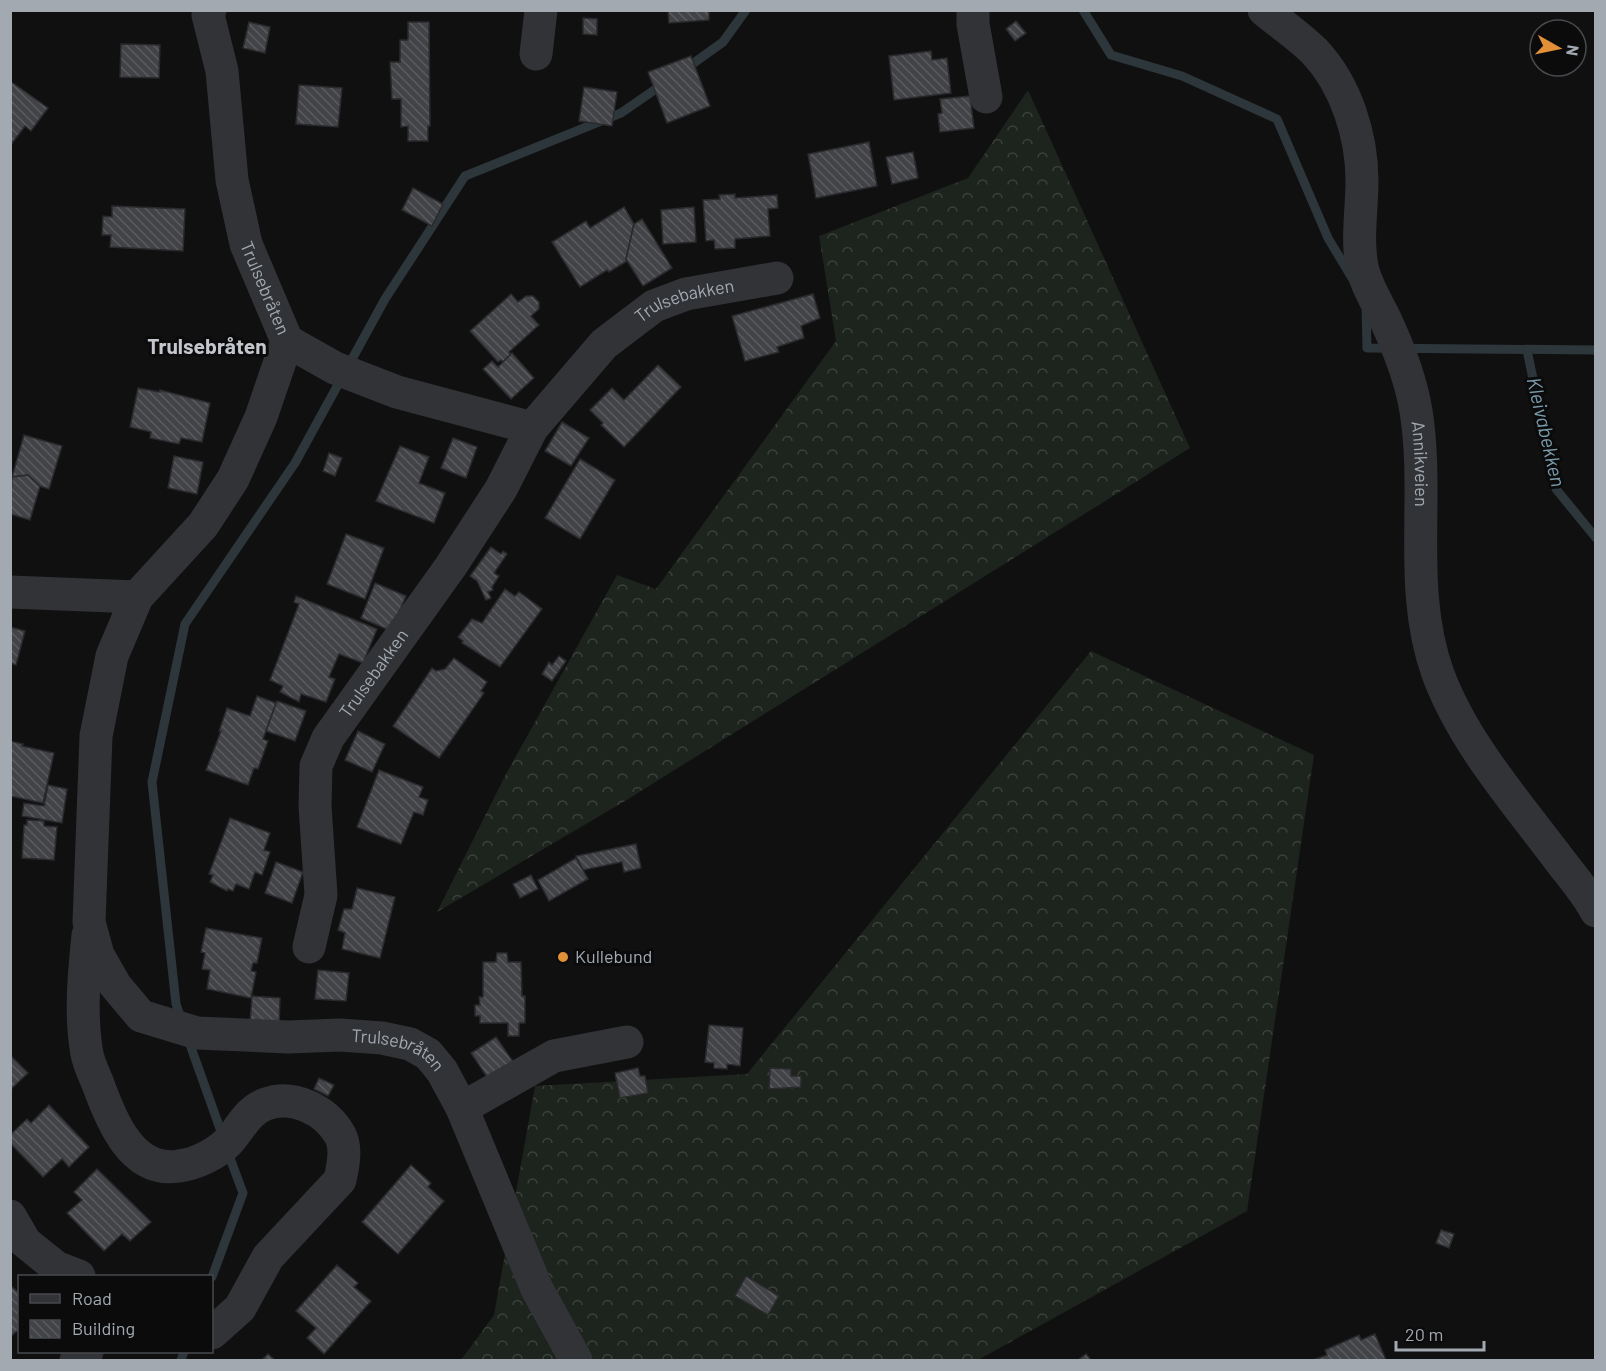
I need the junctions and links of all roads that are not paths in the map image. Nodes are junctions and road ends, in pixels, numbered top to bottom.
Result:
1 (541, 10) edge
2 (973, 10) edge
3 (1264, 10) edge
4 (202, 12) edge
5 (536, 54) dead end
6 (986, 97) dead end
7 (777, 278) dead end
8 (287, 341) junction
9 (532, 428) junction
10 (10, 592) edge
11 (137, 597) junction
12 (1596, 911) edge
13 (89, 922) junction
14 (309, 947) dead end
15 (627, 1042) dead end
16 (462, 1108) junction
17 (10, 1216) edge
18 (77, 1275) edge
19 (213, 1332) edge
20 (576, 1360) edge

1 - 5 street
2 - 6 street
3 - 12 street, Annikveien
4 - 8 street, Trulsebråten
7 - 9 street, Trulsebakken
8 - 9 street
8 - 11 street, Trulsebråten
9 - 14 street, Trulsebakken
10 - 11 street
11 - 13 street, Trulsebråten
13 - 16 street, Trulsebråten
13 - 19 street, Trulsebråten
15 - 16 street
16 - 20 street, Trulsebråten
17 - 18 street

